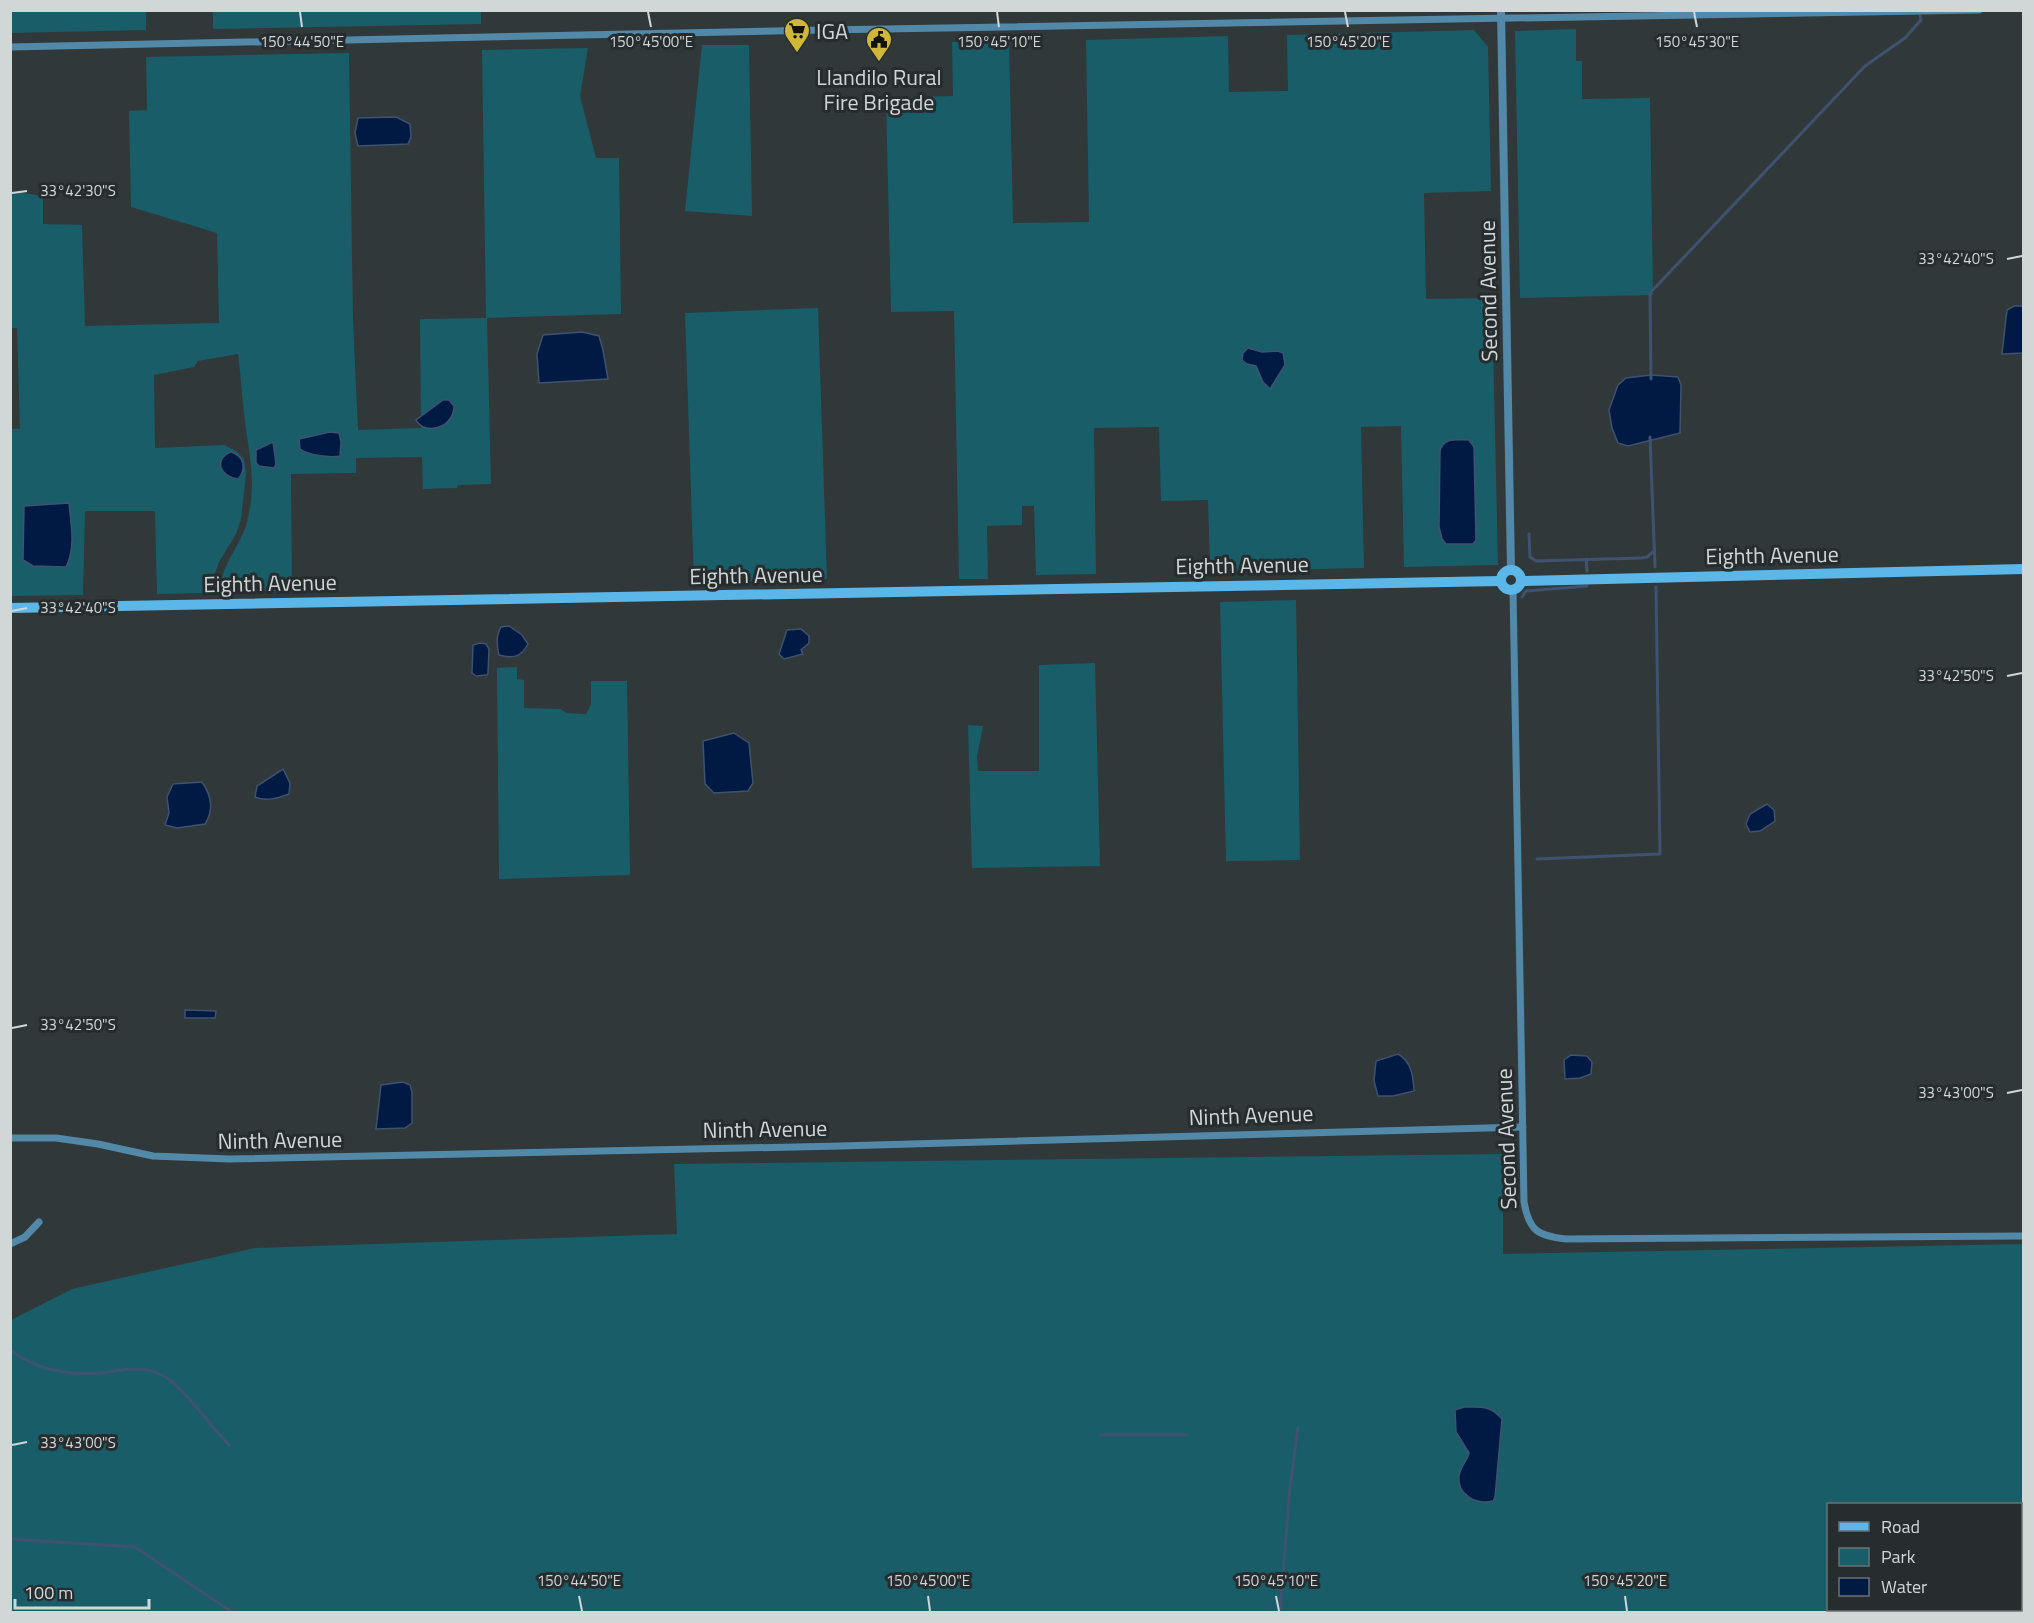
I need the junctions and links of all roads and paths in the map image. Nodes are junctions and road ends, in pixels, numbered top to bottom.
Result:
1 (1979, 10) edge
2 (1502, 14) edge
3 (10, 47) edge
4 (2024, 569) edge
5 (1511, 570) junction
6 (1502, 581) junction
7 (1521, 581) junction
8 (1513, 590) junction
9 (10, 608) edge
10 (1522, 1127) junction
11 (10, 1138) edge
12 (39, 1222) dead end
13 (2024, 1236) edge
14 (10, 1244) edge

1 - 2 street
2 - 3 street
2 - 5 street, Second Avenue
4 - 7 main road, Eighth Avenue
5 - 6 main road
5 - 7 main road
6 - 8 main road
6 - 9 main road, Eighth Avenue
7 - 8 main road
8 - 10 street, Second Avenue
10 - 11 street, Ninth Avenue
10 - 13 street, Second Avenue
12 - 14 street

